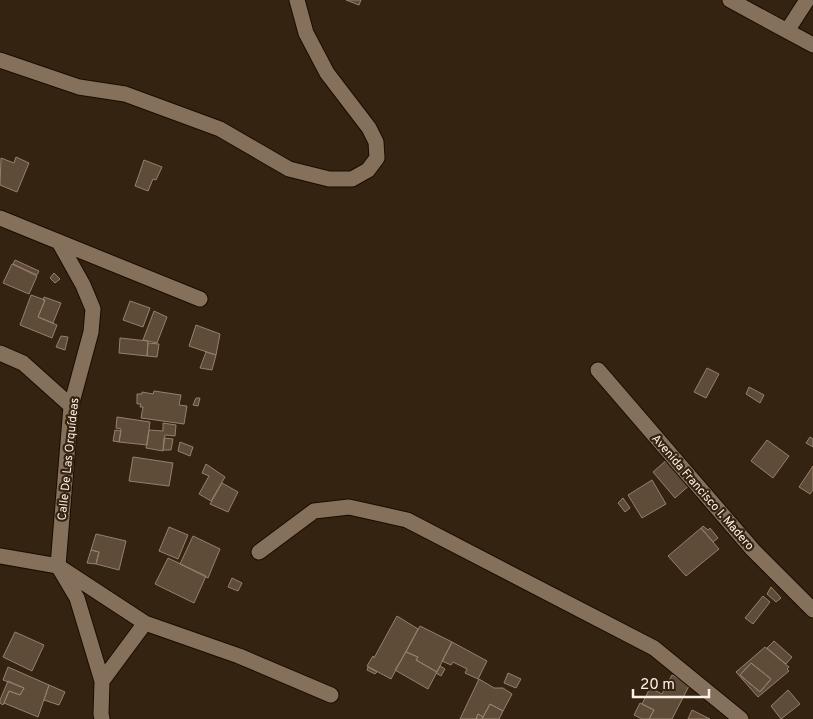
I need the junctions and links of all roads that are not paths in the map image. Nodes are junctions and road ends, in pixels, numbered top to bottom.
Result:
1 (297, 0) edge
2 (730, 0) edge
3 (807, 0) edge
4 (787, 31) junction
5 (813, 45) edge
6 (0, 60) edge
7 (0, 218) edge
8 (59, 242) junction
9 (200, 298) dead end
10 (0, 353) edge
11 (598, 370) dead end
12 (71, 406) junction
13 (259, 552) dead end
14 (1, 559) edge
15 (58, 566) junction
16 (813, 610) edge
17 (145, 623) junction
18 (102, 681) junction
19 (331, 695) dead end
20 (102, 719) edge
21 (741, 719) edge

1 - 6 street
2 - 4 street
3 - 4 street
4 - 5 street
7 - 8 street
8 - 9 street
8 - 12 street, Calle De Las Orquídeas
10 - 12 street
11 - 16 street, Avenida Francisco I. Madero
12 - 15 street, Calle De Las Orquídeas
13 - 21 street
14 - 15 street
15 - 17 street
15 - 18 street
17 - 18 street
17 - 19 street
18 - 20 street

